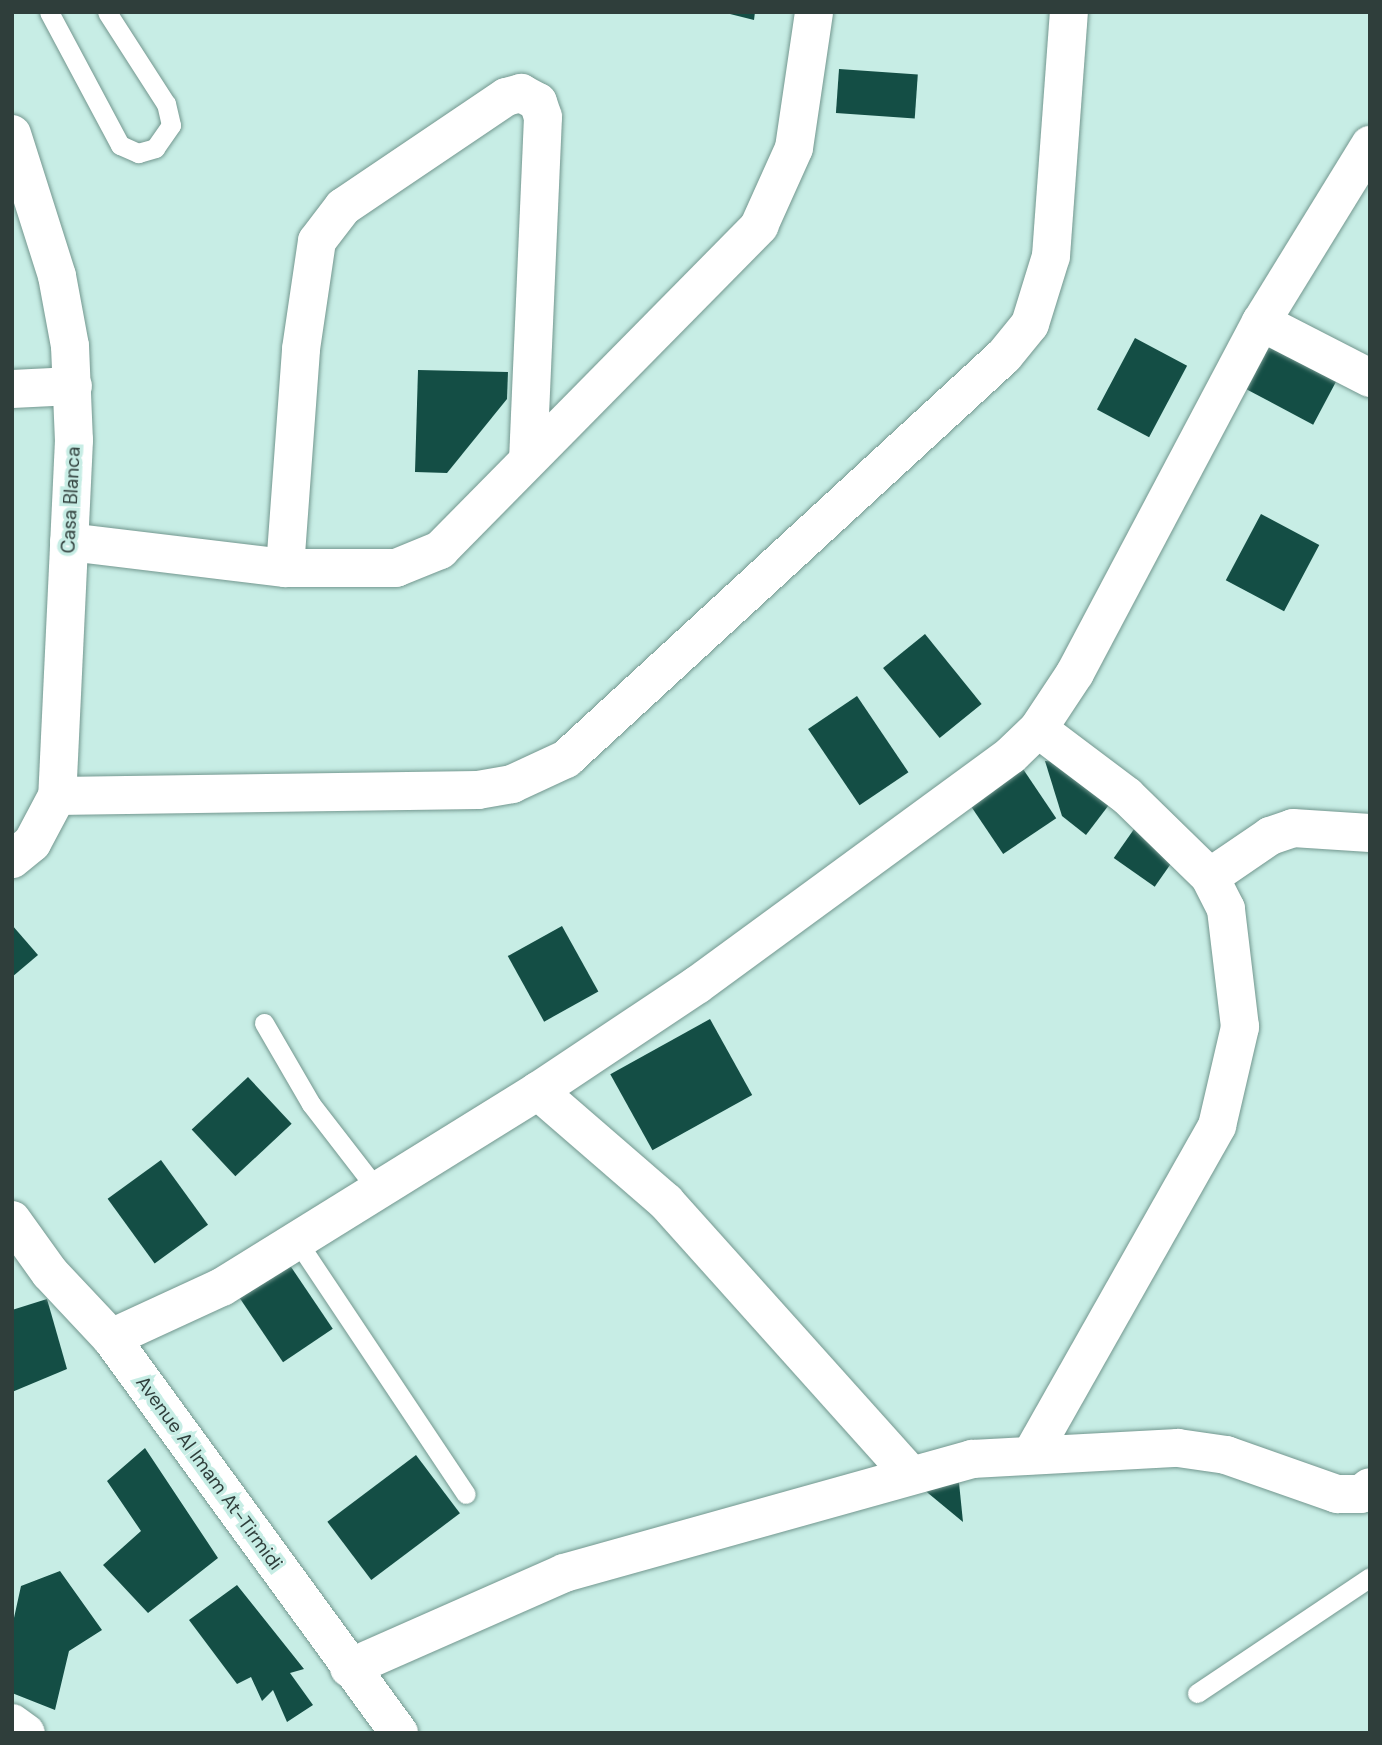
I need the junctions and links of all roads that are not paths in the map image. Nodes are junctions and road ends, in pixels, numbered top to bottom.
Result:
1 (49, 12) edge
2 (107, 12) edge
3 (814, 12) edge
4 (1069, 12) edge
5 (12, 134) edge
6 (1370, 145) edge
7 (1261, 322) junction
8 (1370, 379) edge
9 (74, 386) junction
10 (12, 389) edge
11 (528, 455) junction
12 (69, 542) junction
13 (285, 568) junction
14 (1038, 729) junction
15 (57, 796) junction
16 (1370, 833) edge
17 (12, 859) edge
18 (1210, 877) junction
19 (264, 1023) dead end
20 (538, 1091) junction
21 (379, 1192) junction
22 (12, 1220) edge
23 (297, 1241) junction
24 (111, 1338) junction
25 (1031, 1455) junction
26 (909, 1474) junction
27 (1370, 1488) edge
28 (466, 1494) dead end
29 (1370, 1577) edge
30 (349, 1668) junction
31 (1197, 1693) dead end
32 (12, 1723) edge
33 (26, 1733) edge
34 (399, 1733) edge

1 - 2 lane
3 - 11 street
4 - 15 street
5 - 9 street, Casa Blanca
6 - 7 street
7 - 8 street
7 - 14 street
9 - 10 street
9 - 12 street, Casa Blanca
11 - 13 street
11 - 13 street
12 - 13 street
12 - 15 street, Casa Blanca
14 - 18 street
14 - 20 street
15 - 17 street, Casa Blanca
16 - 18 street
18 - 25 street
19 - 21 lane
20 - 21 street
20 - 26 street
21 - 23 street
22 - 24 street, Avenue Al Imam At-Tirmidi
23 - 24 street
23 - 28 lane
24 - 30 street, Avenue Al Imam At-Tirmidi
25 - 26 street
25 - 27 street
26 - 30 street
29 - 31 lane
30 - 34 street, Avenue Al Imam At-Tirmidi
32 - 33 street

